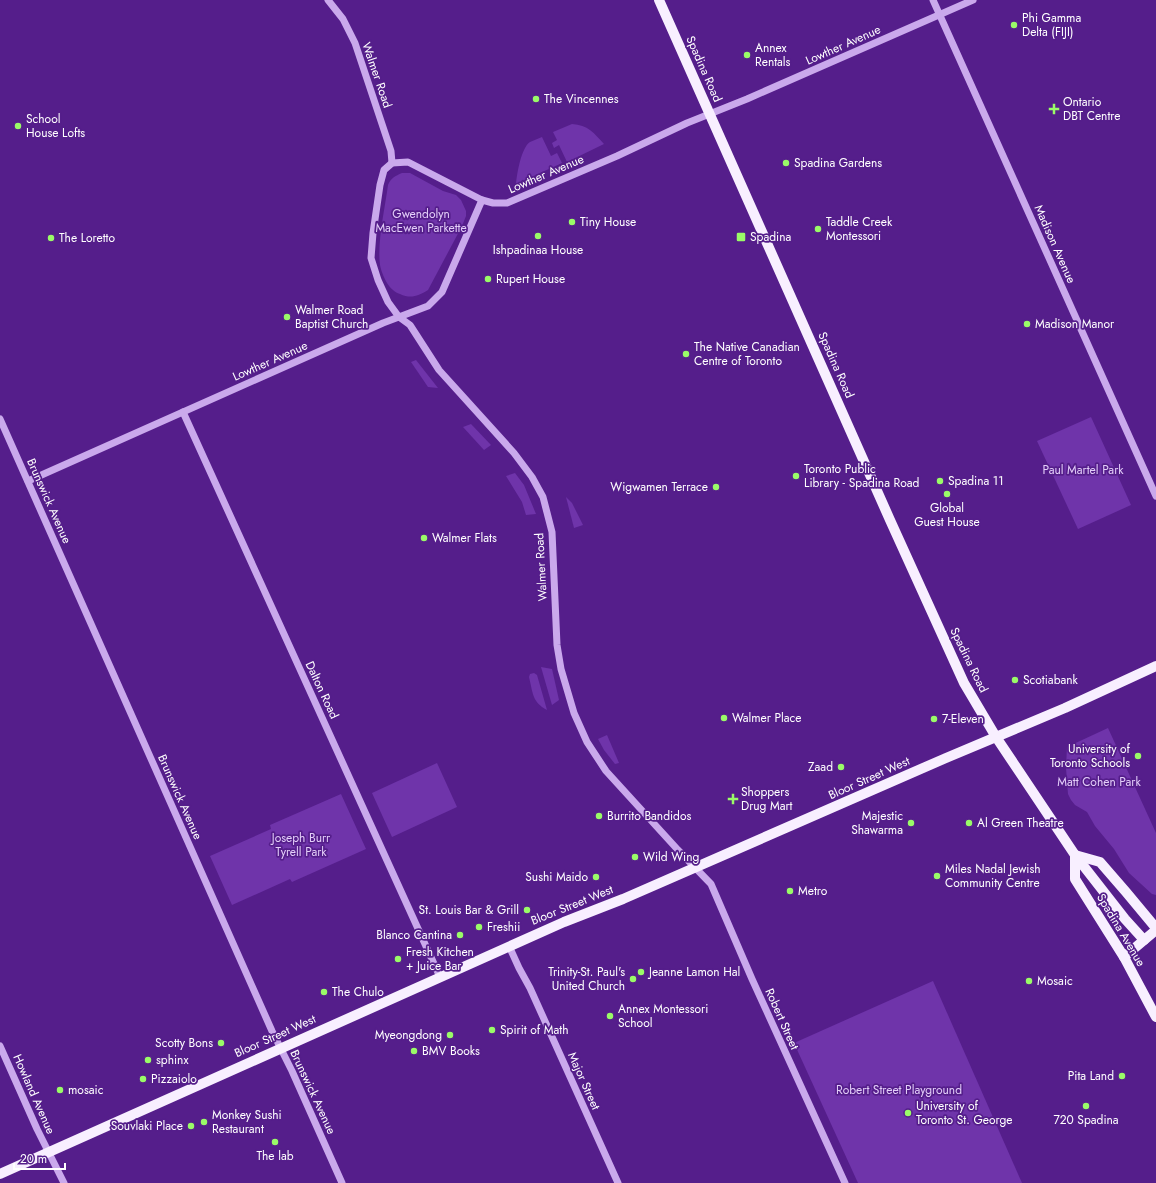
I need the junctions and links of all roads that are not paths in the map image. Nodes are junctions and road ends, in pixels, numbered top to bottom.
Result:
1 (328, 0) edge
2 (659, 0) edge
3 (933, 0) edge
4 (973, 0) edge
5 (940, 15) junction
6 (710, 114) junction
7 (392, 163) junction
8 (482, 200) junction
9 (399, 317) junction
10 (183, 412) junction
11 (0, 419) edge
12 (28, 481) junction
13 (1156, 496) edge
14 (1156, 666) edge
15 (996, 737) junction
16 (1075, 855) junction
17 (695, 868) junction
18 (1156, 929) edge
19 (1144, 940) junction
20 (509, 946) junction
21 (1124, 957) junction
22 (440, 977) junction
23 (1156, 1017) edge
24 (0, 1046) edge
25 (281, 1048) junction
26 (48, 1152) junction
27 (0, 1174) edge
28 (64, 1183) edge
29 (342, 1183) edge
30 (618, 1183) edge
31 (845, 1183) edge

1 - 7 street, Walmer Road
2 - 6 main road, Spadina Road
3 - 5 street, Madison Avenue
4 - 5 street, Lowther Avenue
5 - 6 street, Lowther Avenue
5 - 13 street, Madison Avenue
6 - 8 street, Lowther Avenue
6 - 15 main road, Spadina Road
7 - 8 street
7 - 9 street, Walmer Road
8 - 9 street, Lowther Avenue
9 - 10 street, Lowther Avenue
9 - 17 street, Walmer Road
10 - 12 street, Lowther Avenue
10 - 22 street, Dalton Road
11 - 12 street, Brunswick Avenue
12 - 25 street, Brunswick Avenue
14 - 15 main road, Bloor Street West
15 - 16 main road
15 - 17 main road, Bloor Street West
16 - 18 main road, Spadina Avenue
16 - 19 main road
16 - 21 main road, Spadina Avenue
17 - 20 main road, Bloor Street West
17 - 31 street, Robert Street
18 - 19 main road
19 - 21 main road
20 - 22 main road, Bloor Street West
20 - 30 street, Major Street
21 - 23 main road, Spadina Avenue
22 - 25 main road, Bloor Street West
24 - 26 street, Howland Avenue
25 - 26 main road, Bloor Street West
25 - 29 street, Brunswick Avenue
26 - 27 main road, Bloor Street West
26 - 28 street, Howland Avenue

